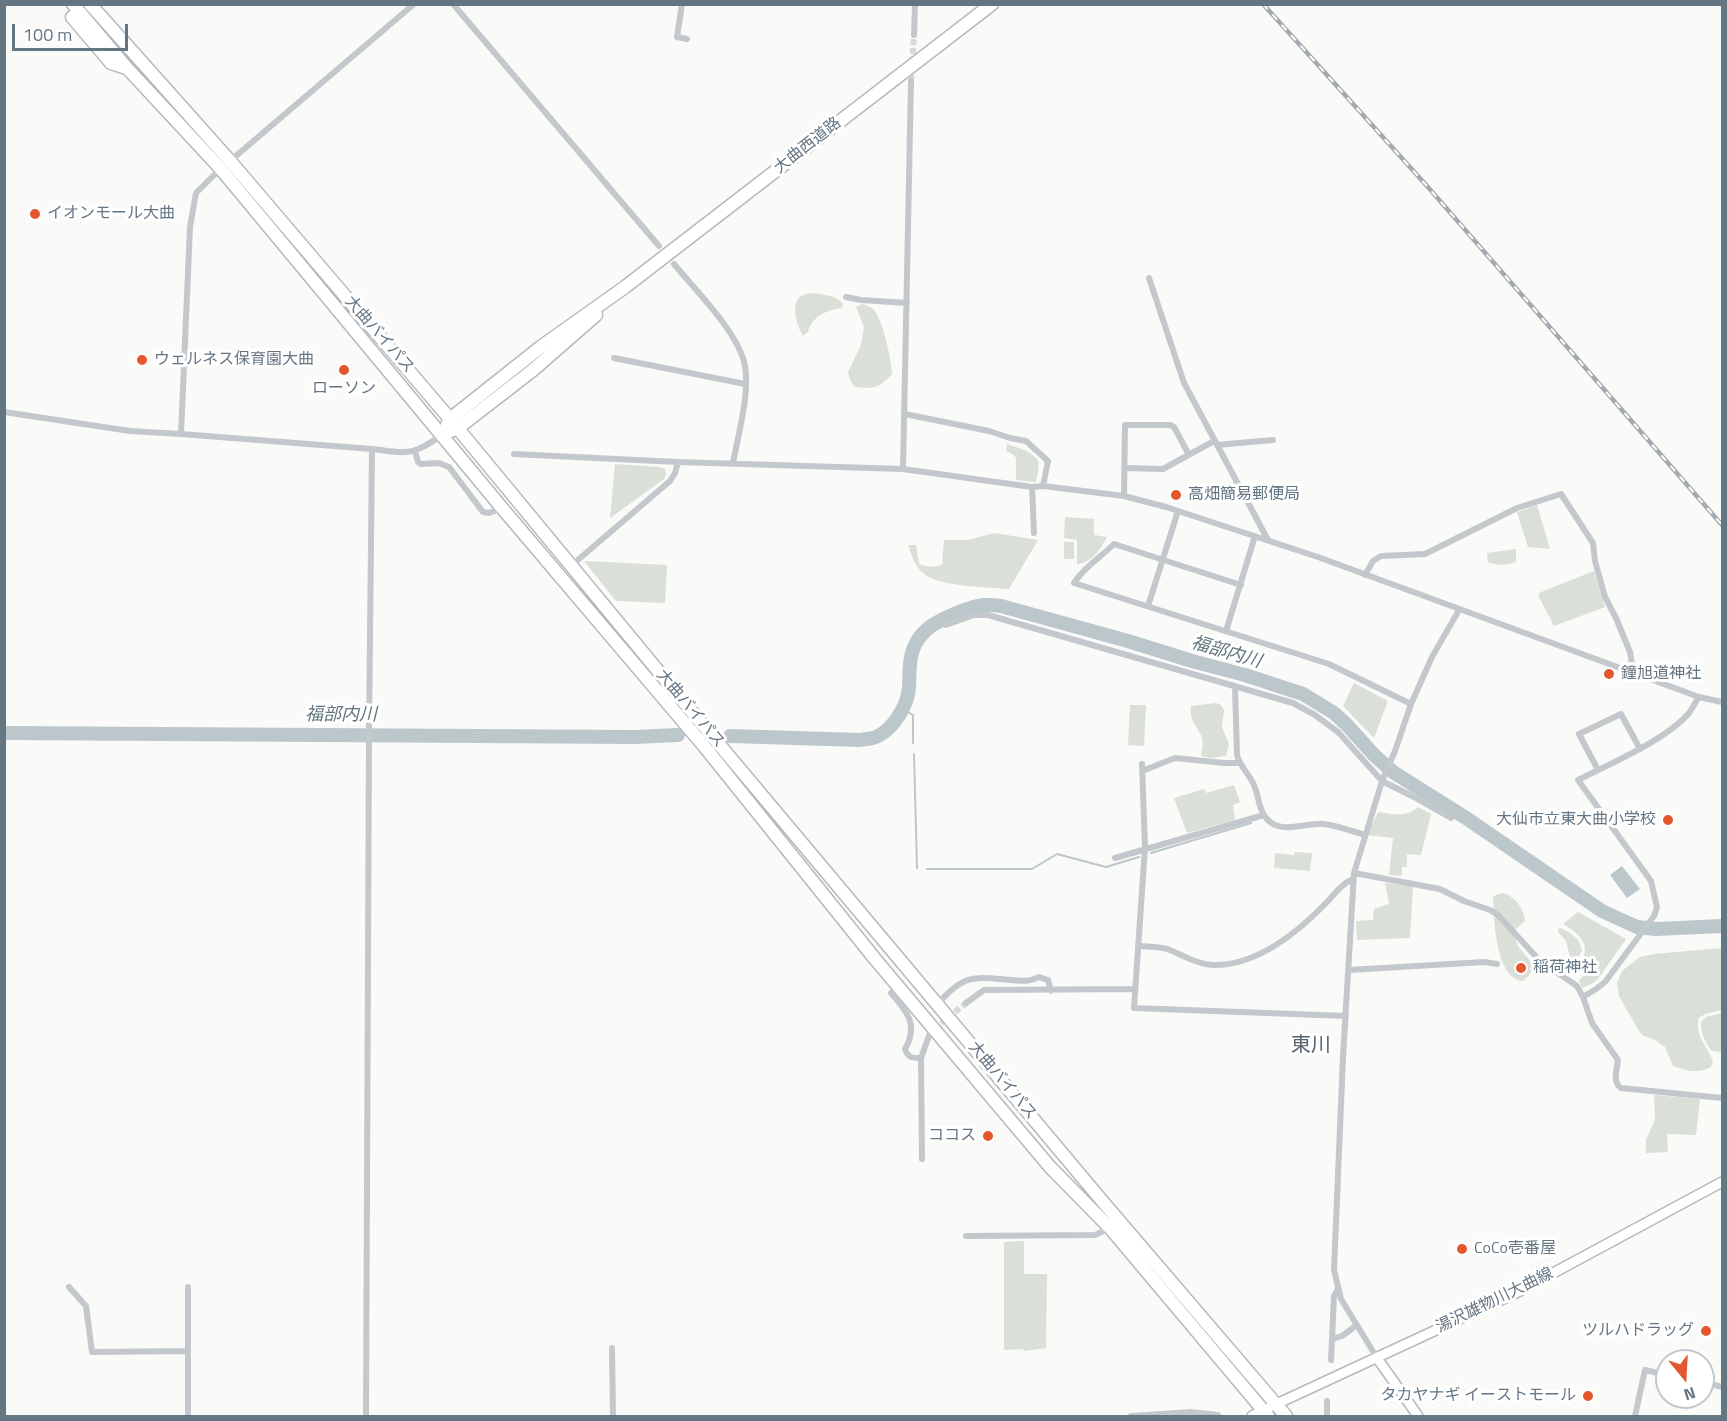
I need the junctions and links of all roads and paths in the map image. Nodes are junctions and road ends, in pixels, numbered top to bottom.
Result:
1 (90, 4) edge
2 (414, 4) edge
3 (453, 4) edge
4 (682, 4) edge
5 (915, 4) edge
6 (992, 4) edge
7 (72, 11) edge
8 (914, 35) tunnel mouth
9 (687, 39) dead end
10 (911, 81) tunnel mouth
11 (225, 165) junction
12 (658, 246) dead end
13 (674, 264) dead end
14 (1149, 278) dead end
15 (846, 297) dead end
16 (907, 303) junction
17 (614, 358) dead end
18 (745, 384) junction
19 (4, 412) edge
20 (905, 414) junction
21 (454, 423) junction
22 (181, 434) junction
23 (442, 435) junction
24 (1273, 440) dead end
25 (1215, 443) junction
26 (372, 449) junction
27 (415, 451) junction
28 (514, 454) dead end
29 (1189, 455) junction
30 (678, 462) junction
31 (733, 463) junction
32 (1125, 468) junction
33 (903, 469) junction
34 (1043, 486) junction
35 (1032, 487) junction
36 (1124, 496) junction
37 (502, 508) junction
38 (1178, 511) junction
39 (1034, 533) dead end
40 (1255, 536) junction
41 (1268, 540) junction
42 (1163, 560) junction
43 (572, 565) junction
44 (1365, 575) junction
45 (1241, 585) junction
46 (1148, 606) junction
47 (1459, 610) junction
48 (946, 625) dead end
49 (1226, 631) junction
50 (1630, 671) junction
51 (1235, 687) junction
52 (1699, 697) junction
53 (1722, 702) edge
54 (1411, 704) junction
55 (1640, 749) junction
56 (1240, 763) junction
57 (1142, 764) dead end
58 (1598, 770) junction
59 (1142, 771) junction
60 (1384, 778) junction
61 (1264, 815) junction
62 (1451, 818) dead end
63 (1365, 835) junction
64 (1144, 850) junction
65 (1115, 858) dead end
66 (1354, 876) junction
67 (1138, 946) junction
68 (1497, 964) dead end
69 (1349, 970) junction
70 (1135, 989) junction
71 (902, 991) junction
72 (1051, 991) junction
73 (1583, 997) junction
74 (966, 1003) tunnel mouth
75 (938, 1004) junction
76 (1346, 1016) junction
77 (930, 1033) tunnel mouth
78 (921, 1058) junction
79 (1722, 1098) edge
80 (922, 1159) dead end
81 (1722, 1182) edge
82 (1110, 1228) junction
83 (966, 1236) dead end
84 (69, 1287) dead end
85 (188, 1287) dead end
86 (1338, 1289) junction
87 (1357, 1325) junction
88 (1332, 1339) junction
89 (612, 1348) dead end
90 (188, 1351) junction
91 (1377, 1358) junction
92 (1331, 1360) dead end
93 (1655, 1372) edge
94 (1327, 1401) dead end
95 (1276, 1404) junction
96 (1162, 1412) edge
97 (1261, 1414) edge
98 (189, 1416) edge
99 (366, 1416) edge
100 (613, 1416) edge
101 (1131, 1416) edge
102 (1218, 1416) edge
103 (1286, 1416) edge
104 (1327, 1416) edge
105 (1418, 1416) edge
106 (1635, 1416) edge

1 - 11 highway, 大曲バイパス
2 - 11 street
3 - 12 street
4 - 9 street
5 - 8 street
6 - 21 highway, 大曲西道路
7 - 11 highway, 大曲バイパス
10 - 16 street
11 - 21 highway, 大曲バイパス
11 - 22 street
11 - 23 highway, 大曲バイパス
13 - 18 street
14 - 25 street
15 - 16 street
16 - 20 street
17 - 18 street
18 - 31 street
19 - 22 street
20 - 33 street
20 - 34 street
21 - 23 highway, 大曲西道路
21 - 43 highway, 大曲バイパス
22 - 26 street
23 - 27 street
23 - 37 highway, 大曲バイパス
24 - 25 street
25 - 29 street
25 - 41 street
26 - 27 street
26 - 99 street
27 - 37 street
28 - 30 street
29 - 32 street
29 - 32 street
30 - 31 street
30 - 43 street
31 - 33 street
32 - 36 street
33 - 35 street
34 - 35 street
34 - 36 street
35 - 39 street
36 - 38 street
37 - 71 highway, 大曲バイパス
38 - 40 street
38 - 42 street
40 - 41 street
40 - 45 street
41 - 44 street
42 - 45 street
42 - 46 street
42 - 46 street
43 - 75 highway, 大曲バイパス
44 - 47 street
44 - 50 street
45 - 49 street
46 - 49 street
47 - 50 street
47 - 54 street
48 - 51 street
49 - 54 street
50 - 52 street
51 - 56 street
51 - 60 street
52 - 53 street
52 - 55 street
54 - 60 street
55 - 58 street
55 - 58 street
56 - 59 street
56 - 61 street
57 - 59 street
58 - 73 street
59 - 64 street
60 - 62 street
60 - 63 street
61 - 63 street
61 - 64 street
63 - 66 street
64 - 65 street
64 - 67 street
66 - 67 street
66 - 69 street
66 - 73 street
67 - 70 street
68 - 69 street
69 - 76 street
70 - 72 street
70 - 76 street
71 - 78 street
71 - 82 highway, 大曲バイパス
72 - 74 street
72 - 75 street
73 - 79 street
75 - 95 highway, 大曲バイパス
76 - 86 street
77 - 78 street
78 - 80 street
81 - 91 main road, 湯沢雄物川大曲線
82 - 83 street
82 - 97 highway, 大曲バイパス
84 - 90 street
85 - 90 street
86 - 87 street
86 - 88 street
87 - 88 street
87 - 91 street
88 - 92 street
89 - 100 street
90 - 98 street
91 - 95 main road, 湯沢雄物川大曲線
91 - 105 main road
93 - 106 street
94 - 104 street
95 - 97 main road, 湯沢雄物川大曲線
95 - 103 highway, 大曲バイパス
96 - 101 street
96 - 102 street

